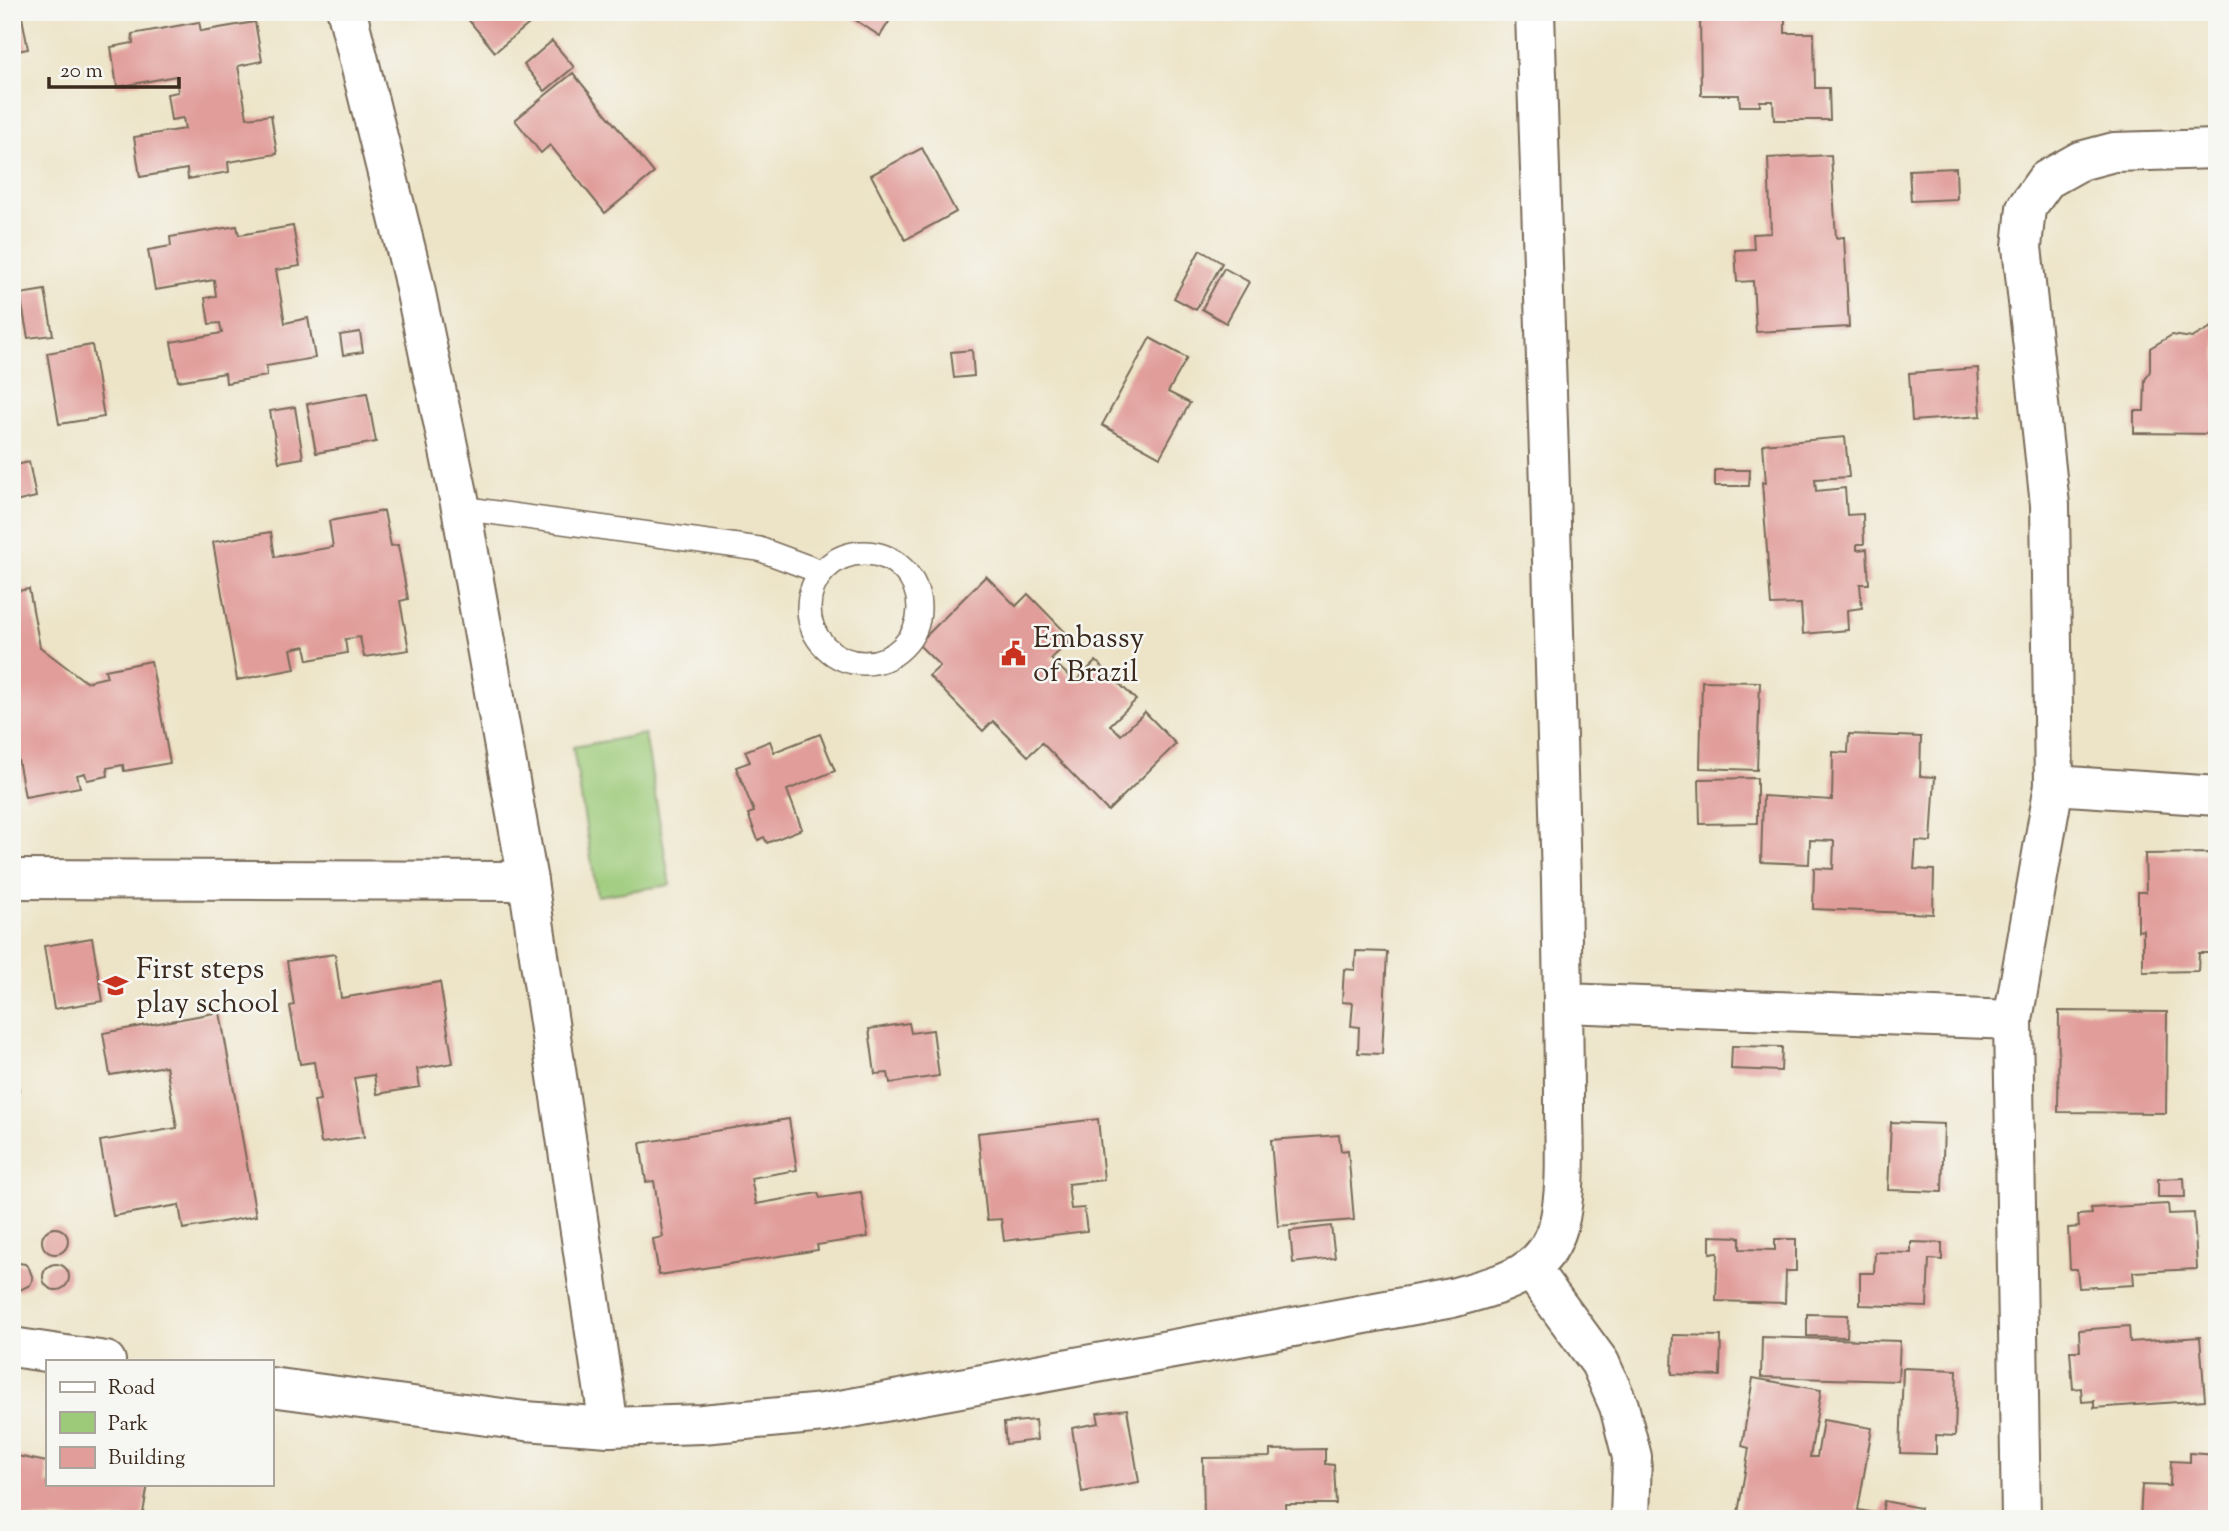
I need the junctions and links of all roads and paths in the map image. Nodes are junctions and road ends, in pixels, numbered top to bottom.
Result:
1 (347, 12) edge
2 (1535, 12) edge
3 (2217, 149) edge
4 (461, 508) junction
5 (821, 572) junction
6 (2054, 785) junction
7 (2217, 796) edge
8 (12, 879) edge
9 (528, 881) junction
10 (1564, 1003) junction
11 (2012, 1020) junction
12 (1531, 1269) junction
13 (12, 1346) edge
14 (100, 1360) edge
15 (273, 1387) edge
16 (609, 1427) junction
17 (1630, 1519) edge
18 (2021, 1519) edge

1 - 4 street
2 - 10 street
3 - 6 street
4 - 5 lane
4 - 9 street
5 - 5 lane
6 - 7 street
6 - 11 street
8 - 9 street
9 - 16 street
10 - 11 street
10 - 12 street
11 - 18 street
12 - 16 street
12 - 17 street
13 - 14 street
15 - 16 street

